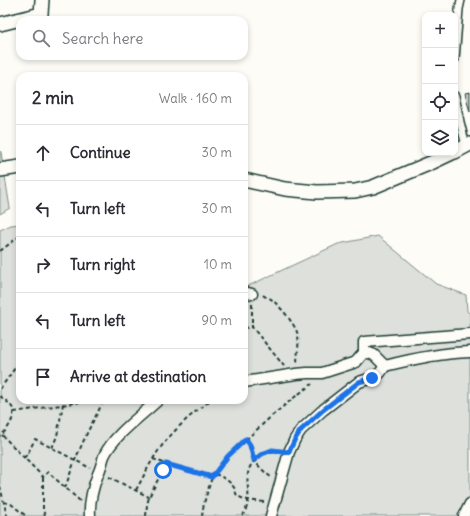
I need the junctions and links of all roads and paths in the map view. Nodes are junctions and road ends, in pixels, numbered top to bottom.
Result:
1 (42, 0) edge
2 (461, 0) edge
3 (33, 16) edge
4 (16, 20) edge
5 (0, 24) edge
6 (456, 48) edge
7 (458, 112) edge
8 (465, 149) edge
9 (446, 156) edge
10 (16, 168) edge
11 (0, 170) edge
12 (248, 181) edge
13 (16, 239) edge
14 (0, 251) edge
15 (248, 293) edge
16 (252, 327) junction
17 (248, 328) edge
18 (470, 334) edge
19 (470, 352) edge
20 (364, 354) junction
21 (16, 366) edge
22 (385, 366) junction
23 (294, 374) junction
24 (322, 374) junction
25 (248, 381) edge
26 (0, 388) edge
27 (0, 396) edge
28 (64, 404) joint
29 (102, 404) edge
30 (154, 404) edge
31 (206, 404) edge
32 (14, 412) junction
33 (1, 435) edge
34 (35, 439) dead end
35 (246, 439) junction
36 (52, 448) dead end
37 (289, 452) junction
38 (24, 458) junction
39 (153, 459) junction
40 (254, 460) junction
41 (166, 464) junction
42 (215, 474) junction
43 (43, 477) junction
44 (212, 477) junction
45 (280, 483) junction
46 (0, 486) edge
47 (65, 488) junction
48 (136, 490) dead end
49 (249, 500) junction
50 (4, 502) junction
51 (470, 504) edge
52 (274, 505) junction
53 (90, 513) edge
54 (7, 516) edge
55 (26, 516) edge
56 (45, 516) edge
57 (146, 516) edge
58 (202, 516) edge
59 (242, 516) edge
60 (271, 516) edge
61 (464, 516) edge

1 - 3 street
2 - 6 lane
4 - 5 street
7 - 8 lane
9 - 12 street
10 - 11 street
13 - 14 path
15 - 16 path
15 - 23 path
16 - 17 path
16 - 23 path
18 - 20 street
19 - 22 street
20 - 22 street
20 - 24 street
21 - 26 path
22 - 37 street
23 - 24 street
23 - 25 street
24 - 35 path
27 - 32 path
28 - 32 path
28 - 36 path
29 - 47 path
30 - 53 street
31 - 39 path
32 - 33 path
33 - 38 path
34 - 38 path
35 - 40 path
35 - 42 path
37 - 40 path
37 - 45 street
38 - 43 path
39 - 41 path
39 - 48 path
40 - 45 path
40 - 49 path
41 - 44 path
41 - 57 path
42 - 44 path
42 - 49 path
43 - 47 path
43 - 56 path
44 - 58 path
45 - 52 street
46 - 50 path
47 - 53 path
49 - 52 path
49 - 59 path
50 - 54 path
50 - 55 path
51 - 61 street
52 - 60 street

